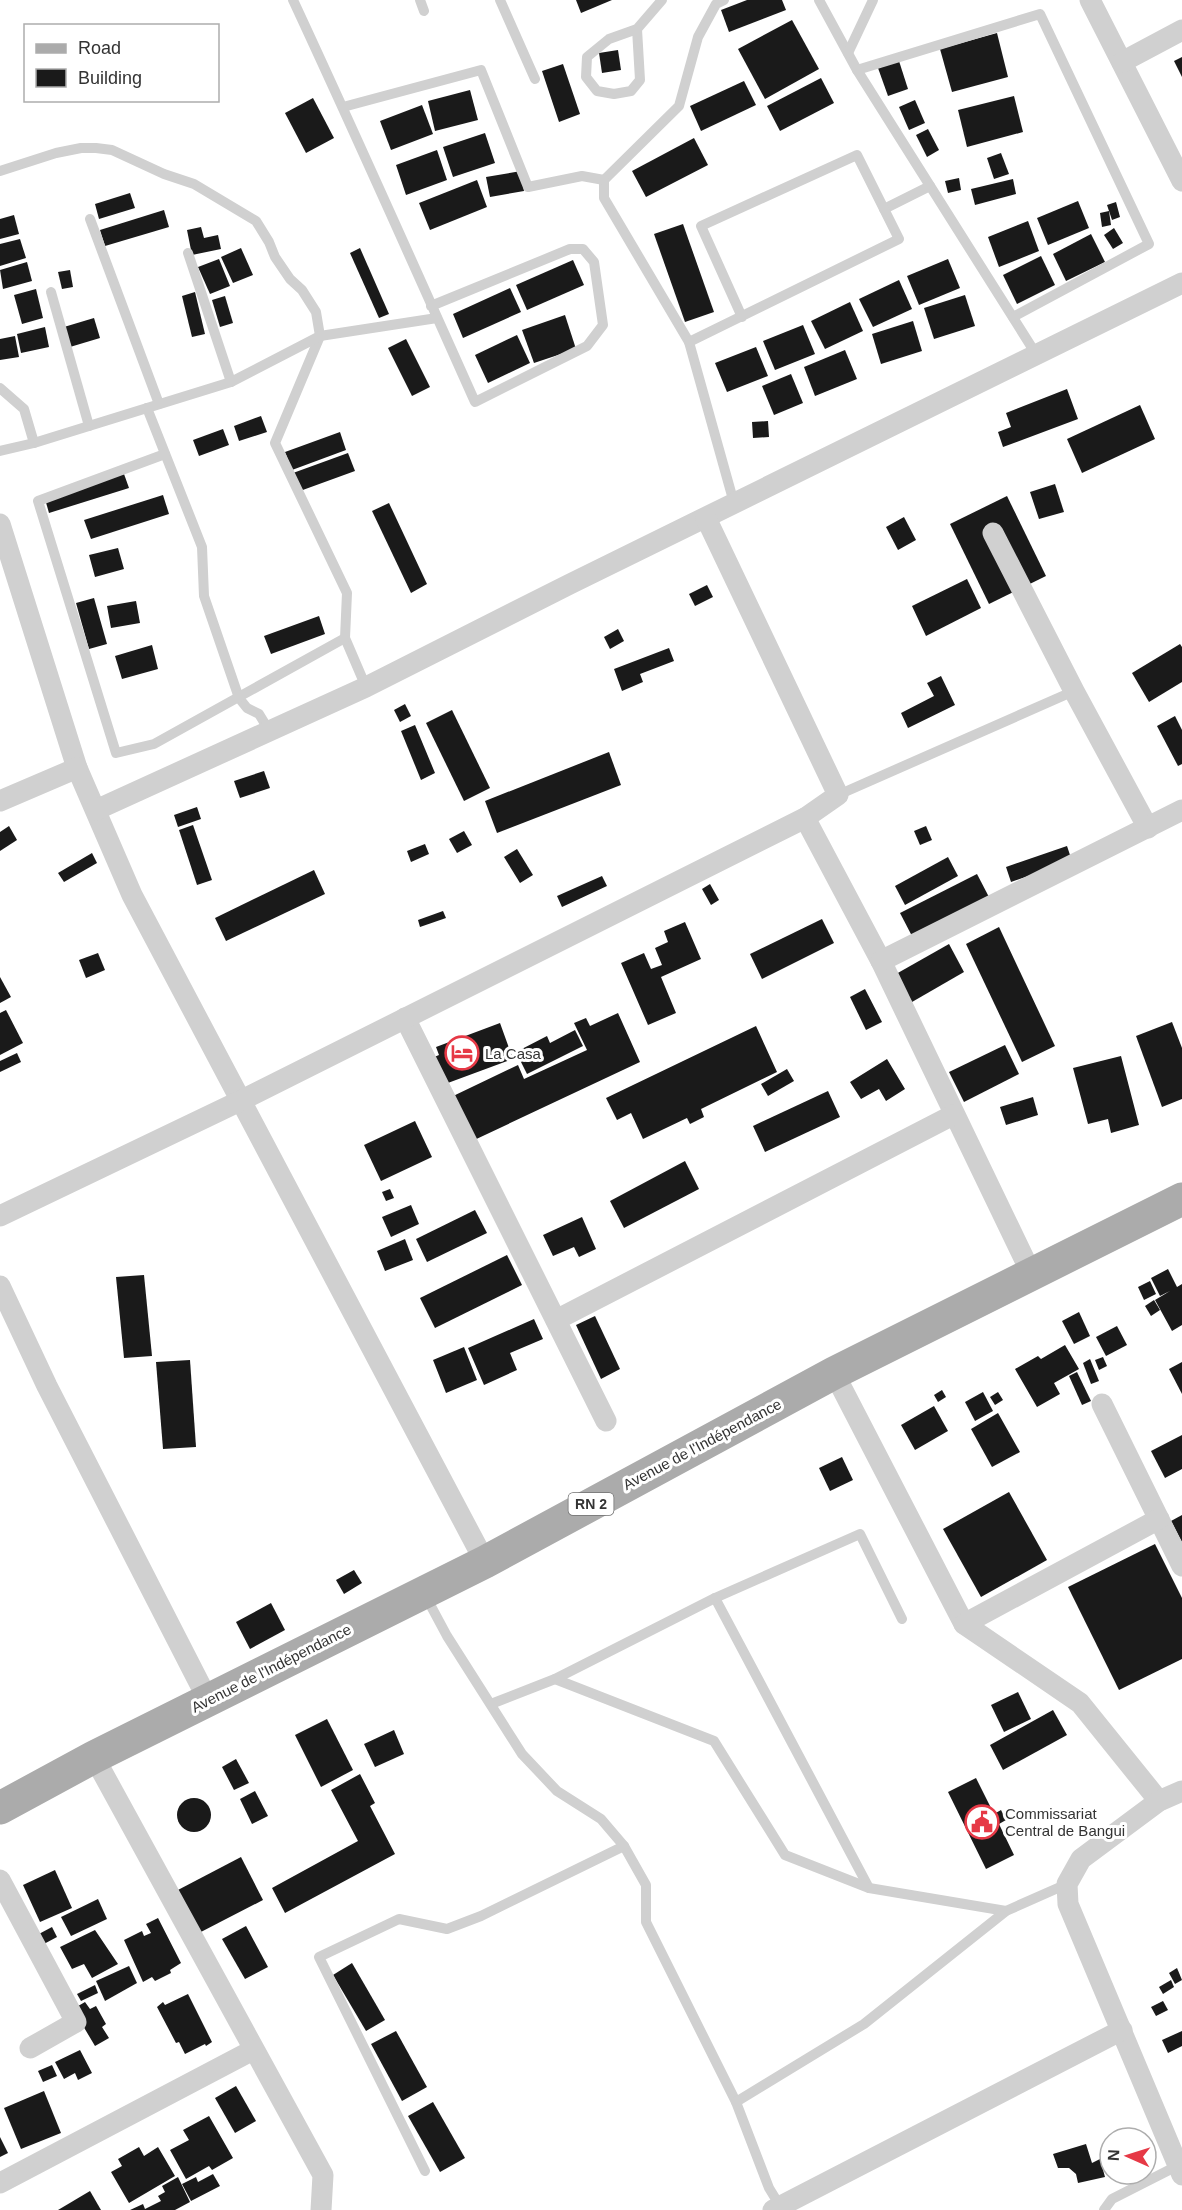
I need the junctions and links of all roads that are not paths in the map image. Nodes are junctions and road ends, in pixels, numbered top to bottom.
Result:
1 (293, 0) edge
2 (420, 0) edge
3 (500, 0) edge
4 (662, 0) edge
5 (724, 0) edge
6 (819, 0) edge
7 (873, 0) edge
8 (1090, 0) edge
9 (424, 11) dead end
10 (637, 29) junction
11 (1182, 30) edge
12 (848, 53) junction
13 (1122, 62) junction
14 (857, 70) junction
15 (535, 79) dead end
16 (343, 107) junction
17 (0, 171) edge
18 (604, 180) junction
19 (1182, 180) edge
20 (930, 186) junction
21 (884, 209) junction
22 (90, 219) dead end
23 (188, 253) dead end
24 (1182, 283) edge
25 (51, 292) dead end
26 (431, 306) junction
27 (742, 317) junction
28 (1013, 317) junction
29 (437, 318) junction
30 (320, 336) junction
31 (689, 342) junction
32 (1036, 354) junction
33 (231, 382) junction
34 (0, 388) edge
35 (159, 404) junction
36 (147, 408) junction
37 (89, 426) junction
38 (34, 443) junction
39 (0, 451) edge
40 (165, 454) junction
41 (735, 503) junction
42 (706, 518) junction
43 (0, 525) edge
44 (993, 533) dead end
45 (345, 638) junction
46 (366, 687) junction
47 (1074, 691) junction
48 (239, 698) junction
49 (270, 732) junction
50 (78, 768) junction
51 (838, 795) junction
52 (0, 801) edge
53 (96, 810) junction
54 (1182, 810) edge
55 (805, 818) junction
56 (1148, 828) junction
57 (881, 961) junction
58 (405, 1018) junction
59 (242, 1100) junction
60 (953, 1115) junction
61 (1182, 1199) edge
62 (0, 1216) edge
63 (1032, 1275) junction
64 (0, 1286) edge
65 (556, 1320) junction
66 (834, 1373) junction
67 (1102, 1404) dead end
68 (606, 1421) dead end
69 (1159, 1519) junction
70 (484, 1562) junction
71 (1182, 1566) edge
72 (423, 1592) junction
73 (715, 1598) junction
74 (902, 1619) dead end
75 (964, 1624) junction
76 (555, 1679) junction
77 (208, 1700) junction
78 (491, 1704) junction
79 (94, 1757) junction
80 (1182, 1791) edge
81 (1159, 1801) junction
82 (0, 1808) edge
83 (624, 1846) junction
84 (0, 1880) edge
85 (1067, 1884) junction
86 (869, 1888) junction
87 (1006, 1911) junction
88 (1122, 2030) junction
89 (30, 2048) dead end
90 (253, 2050) junction
91 (736, 2102) junction
92 (1179, 2160) edge
93 (425, 2171) dead end
94 (0, 2183) edge
95 (776, 2208) edge
96 (321, 2210) edge
97 (1104, 2210) edge

1 - 16 lane
2 - 9 lane
3 - 15 lane
4 - 10 lane
5 - 18 lane
6 - 12 lane
7 - 12 lane
8 - 13 street
10 - 10 lane
11 - 13 street
12 - 14 lane
13 - 19 street
14 - 20 lane
14 - 28 lane
16 - 18 lane
16 - 26 lane
17 - 30 lane
18 - 31 lane
20 - 21 lane
20 - 28 lane
21 - 27 lane
21 - 27 lane
22 - 35 lane
23 - 33 lane
24 - 32 street
25 - 37 lane
26 - 29 lane
26 - 29 lane
27 - 31 lane
28 - 32 lane
29 - 30 lane
30 - 33 lane
30 - 45 lane
31 - 41 lane
32 - 41 street
33 - 35 lane
34 - 38 lane
35 - 36 lane
36 - 37 lane
36 - 40 lane
37 - 38 lane
38 - 39 lane
40 - 48 lane
40 - 48 lane
41 - 42 street
42 - 46 street
42 - 51 street
43 - 50 street
44 - 47 street
45 - 46 lane
45 - 48 lane
46 - 49 street
47 - 51 lane
47 - 56 street
48 - 49 lane
49 - 53 street
50 - 52 street
50 - 53 street
51 - 55 street
53 - 59 street
54 - 56 street
55 - 57 street
55 - 58 street
56 - 57 street
57 - 60 street
58 - 59 street
58 - 65 street
59 - 62 street
59 - 70 street
60 - 63 street
60 - 65 street
61 - 63 main road, Avenue de l'Indépendance / RN 2
63 - 66 main road, Avenue de l'Indépendance / RN 2
64 - 77 street
65 - 68 street
66 - 70 main road, Avenue de l'Indépendance / RN 2
66 - 75 street
67 - 69 street
69 - 71 street
69 - 75 street
70 - 72 main road, Avenue de l'Indépendance / RN 2
72 - 77 main road, Avenue de l'Indépendance / RN 2
72 - 78 lane
73 - 74 lane
73 - 76 lane
73 - 86 lane
75 - 81 street
76 - 78 lane
76 - 86 lane
77 - 79 main road, Avenue de l'Indépendance / RN 2
78 - 83 lane
79 - 82 main road, Avenue de l'Indépendance / RN 2
79 - 90 street
80 - 81 street
81 - 85 street
83 - 91 lane
83 - 93 lane
84 - 89 street
85 - 87 lane
85 - 88 street
86 - 87 lane
87 - 91 lane
88 - 92 street
88 - 95 street
90 - 94 street
90 - 96 street
91 - 95 lane
92 - 97 lane

